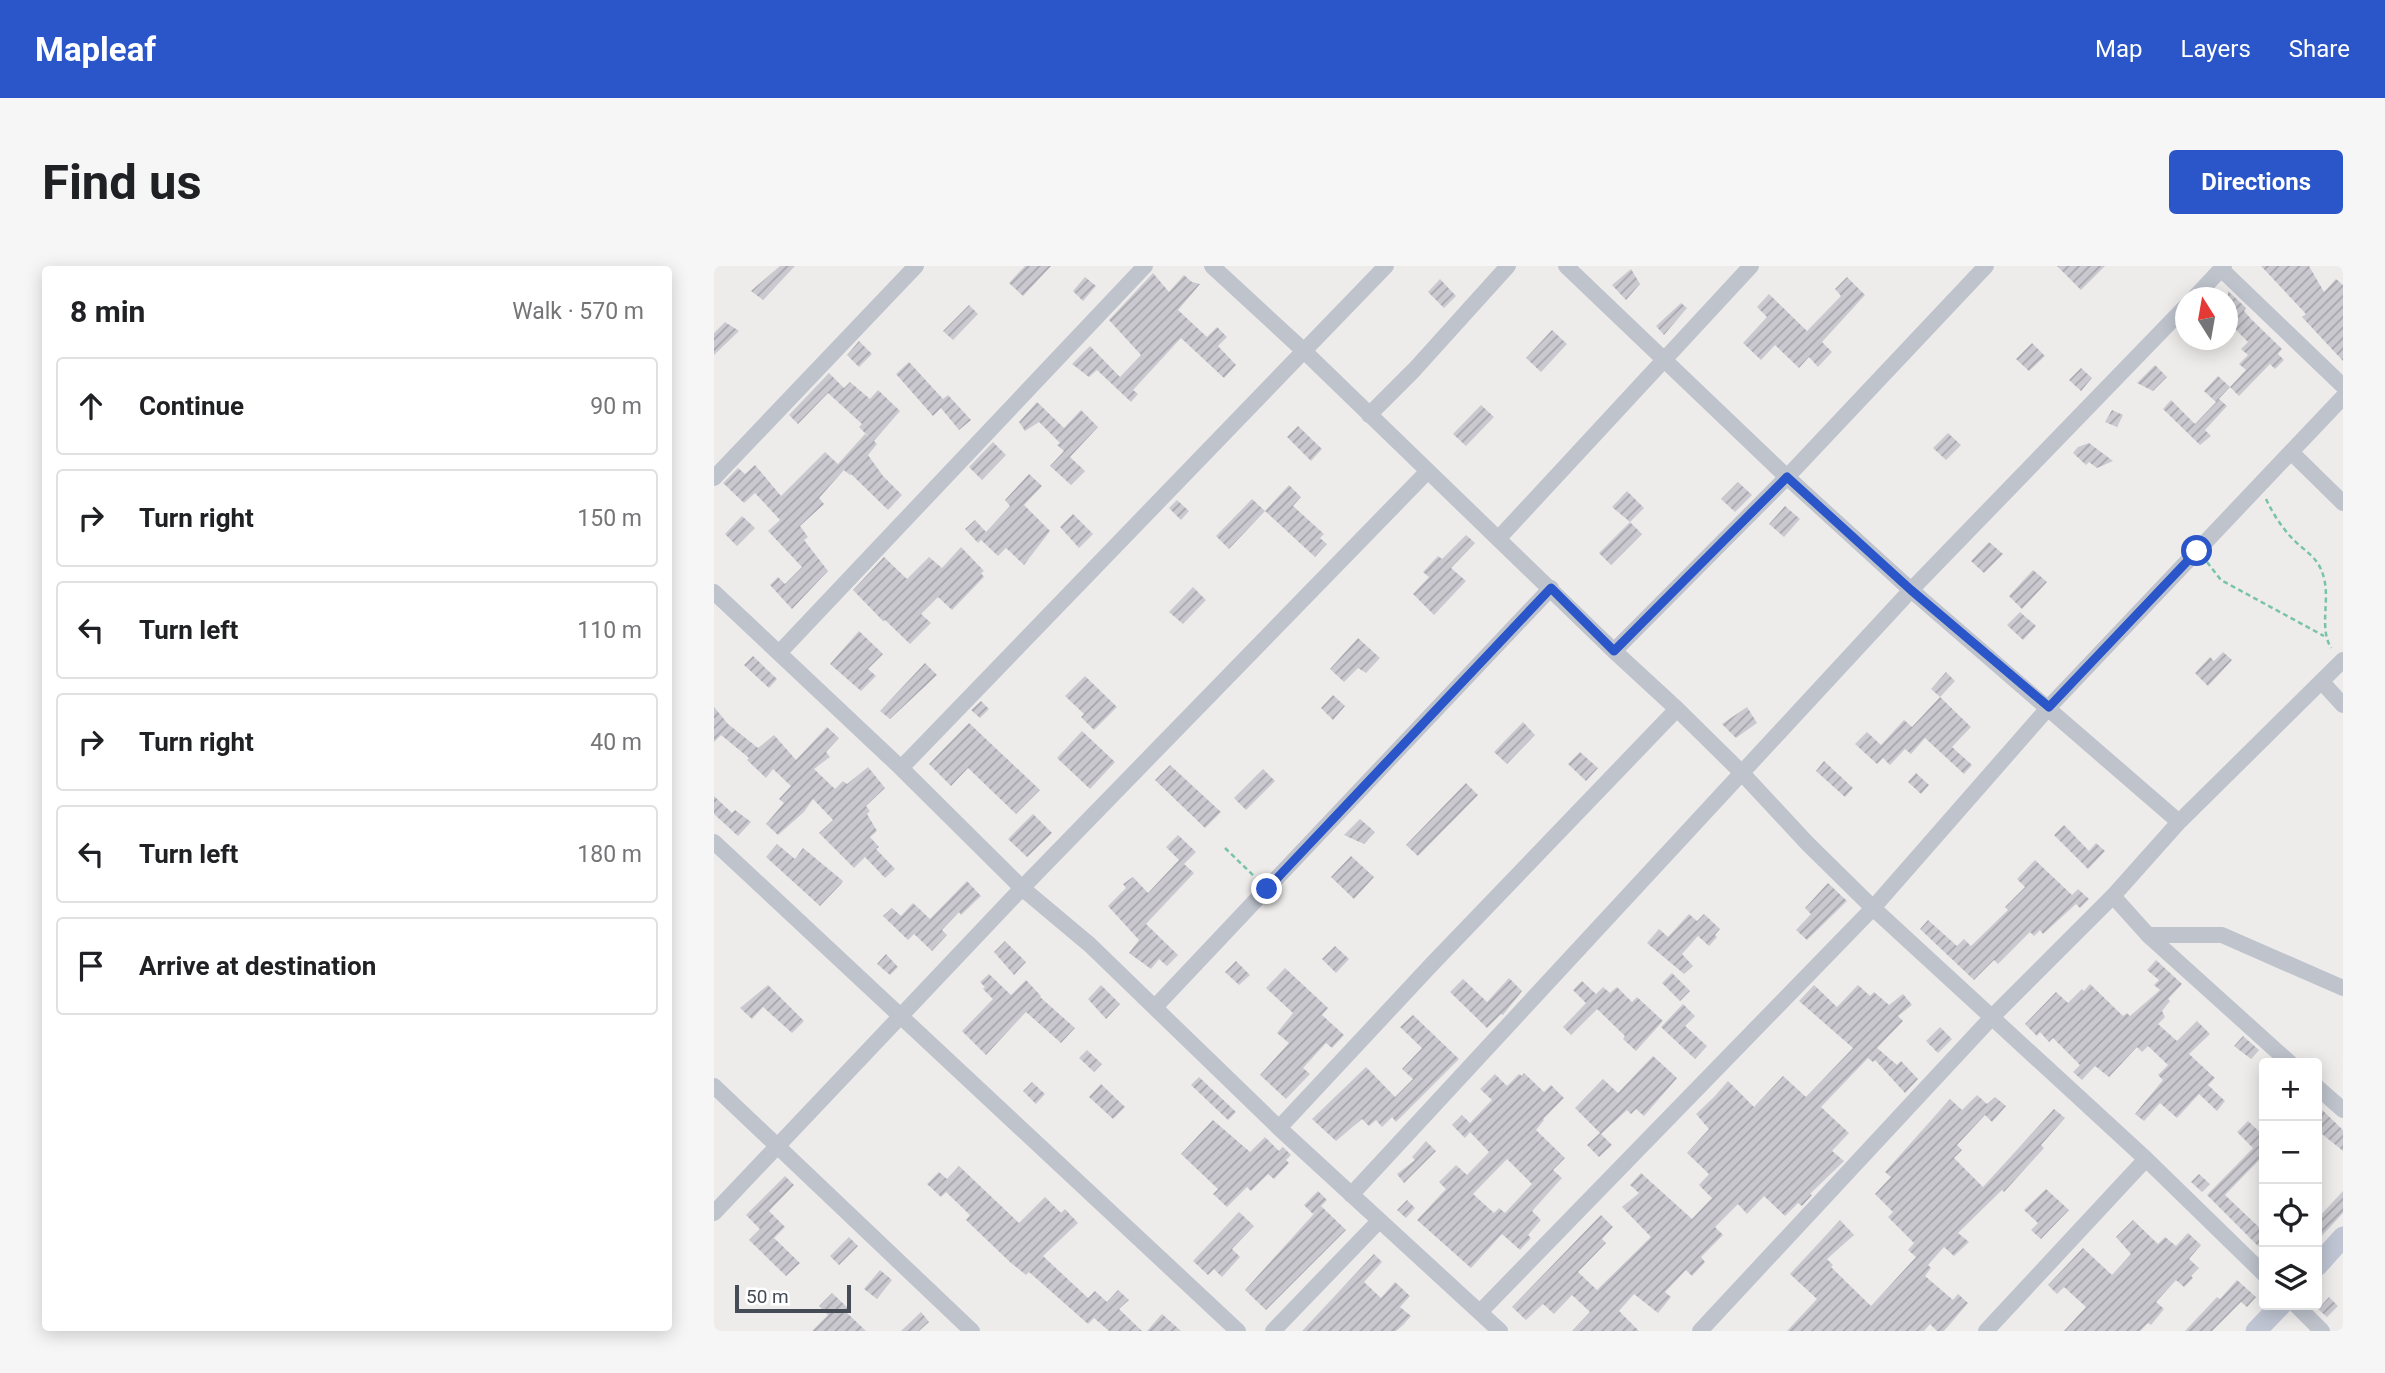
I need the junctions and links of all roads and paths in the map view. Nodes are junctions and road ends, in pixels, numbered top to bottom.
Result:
1 (916, 266) edge
2 (1145, 266) edge
3 (1212, 266) edge
4 (1386, 266) edge
5 (1508, 266) edge
6 (1566, 266) edge
7 (1751, 266) edge
8 (1986, 266) edge
9 (2223, 267) edge
10 (2204, 287) edge
11 (2175, 317) edge
12 (1303, 349) junction
13 (1664, 361) junction
14 (2343, 386) edge
15 (2343, 397) edge
16 (1369, 415) junction
17 (2291, 452) junction
18 (1427, 472) junction
19 (1787, 477) junction
20 (714, 478) edge
21 (2258, 486) junction
22 (2343, 503) edge
23 (1498, 539) junction
24 (2197, 551) junction
25 (1551, 588) junction
26 (1911, 590) junction
27 (714, 592) edge
28 (2324, 636) junction
29 (1614, 651) junction
30 (779, 653) junction
31 (2342, 662) edge
32 (2322, 682) junction
33 (2343, 705) edge
34 (2049, 707) junction
35 (1677, 709) junction
36 (901, 768) junction
37 (1741, 772) junction
38 (2179, 822) junction
39 (714, 842) edge
40 (1225, 848) dead end
41 (1022, 888) junction
42 (1267, 889) junction
43 (2113, 895) junction
44 (1873, 908) junction
45 (2148, 935) junction
46 (2343, 988) edge
47 (1155, 1006) junction
48 (900, 1016) junction
49 (1993, 1016) junction
50 (2285, 1058) edge
51 (714, 1086) edge
52 (2322, 1092) edge
53 (2343, 1111) edge
54 (1279, 1128) junction
55 (775, 1146) junction
56 (2146, 1159) junction
57 (1351, 1195) junction
58 (714, 1213) edge
59 (1378, 1221) junction
60 (2343, 1237) edge
61 (2322, 1260) edge
62 (2259, 1269) edge
63 (2276, 1310) edge
64 (2301, 1310) edge
65 (1480, 1312) junction
66 (972, 1331) edge
67 (1238, 1331) edge
68 (1273, 1331) edge
69 (1500, 1331) edge
70 (1700, 1331) edge
71 (1986, 1331) edge
72 (2256, 1331) edge
73 (2322, 1331) edge

1 - 20 street
2 - 30 street
3 - 12 street
4 - 12 street
5 - 16 street
6 - 13 street
7 - 13 street
8 - 19 street
9 - 10 street
9 - 14 street
11 - 26 street
12 - 16 street
12 - 36 street
13 - 19 street
13 - 23 street
15 - 17 street
16 - 18 street
17 - 21 street
17 - 22 street
18 - 23 street
18 - 41 street
19 - 26 street
19 - 29 street
21 - 24 street
21 - 28 path
23 - 25 street
24 - 28 path
24 - 34 street
25 - 29 street
25 - 42 street
26 - 34 street
26 - 37 street
27 - 30 street
28 - 31 path
29 - 35 street
30 - 36 street
31 - 32 street
32 - 33 street
32 - 38 street
34 - 38 street
34 - 44 street
35 - 37 street
35 - 54 street
36 - 41 street
37 - 44 street
37 - 57 street
38 - 43 street
39 - 48 street
40 - 42 path
41 - 47 street
41 - 48 street
42 - 47 street
43 - 45 street
43 - 49 street
44 - 49 street
44 - 65 street
45 - 46 street
45 - 50 street
47 - 54 street
48 - 55 street
48 - 67 street
49 - 56 street
49 - 70 street
51 - 55 street
52 - 53 street
54 - 57 street
55 - 58 street
55 - 66 street
56 - 62 street
56 - 71 street
57 - 59 street
59 - 65 street
59 - 68 street
60 - 61 street
63 - 72 street
64 - 73 street
65 - 69 street

